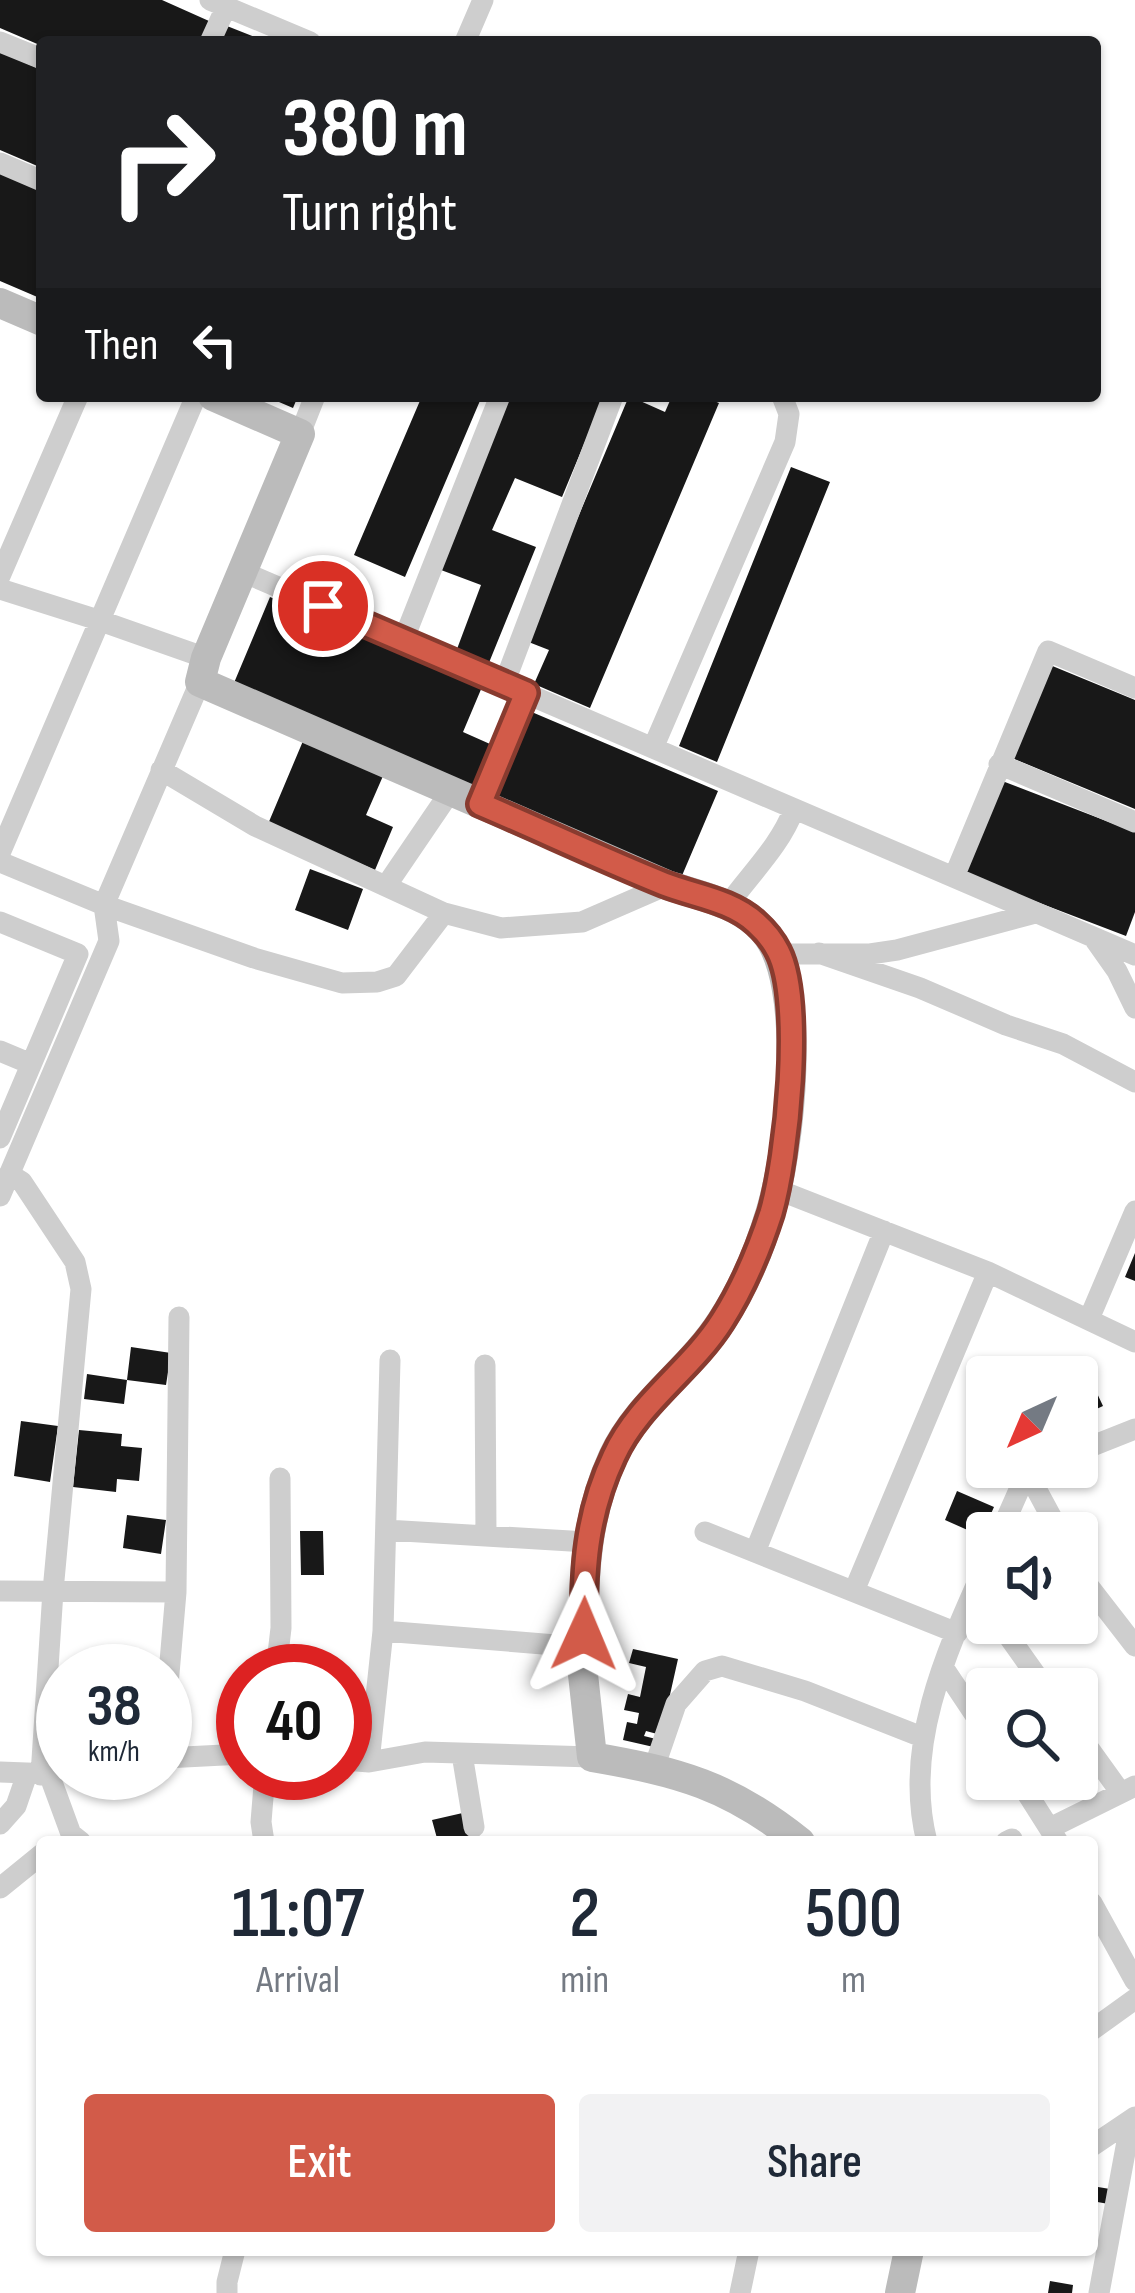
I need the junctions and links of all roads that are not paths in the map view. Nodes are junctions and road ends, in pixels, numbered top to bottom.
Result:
1 (483, 0) edge
2 (215, 2) edge
3 (211, 36) edge
4 (296, 36) edge
5 (468, 36) edge
6 (0, 42) edge
7 (36, 57) edge
8 (0, 163) edge
9 (36, 178) edge
10 (0, 303) edge
11 (36, 318) edge
12 (75, 402) edge
13 (193, 402) edge
14 (227, 402) edge
15 (313, 402) edge
16 (498, 402) edge
17 (612, 402) edge
18 (784, 402) edge
19 (300, 434) junction
20 (243, 572) junction
21 (0, 576) edge
22 (0, 589) edge
23 (98, 620) junction
24 (403, 641) junction
25 (203, 670) junction
26 (504, 684) junction
27 (1135, 688) edge
28 (526, 693) junction
29 (653, 748) junction
30 (999, 764) junction
31 (161, 770) junction
32 (450, 792) junction
33 (480, 804) junction
34 (794, 809) junction
35 (1135, 822) edge
36 (0, 853) edge
37 (0, 862) edge
38 (954, 878) junction
39 (667, 885) junction
40 (386, 886) junction
41 (104, 905) junction
42 (728, 905) junction
43 (444, 913) junction
44 (1035, 913) junction
45 (0, 922) edge
46 (1093, 937) junction
47 (1132, 946) edge
48 (818, 953) junction
49 (780, 954) junction
50 (1135, 1008) edge
51 (0, 1051) edge
52 (31, 1064) junction
53 (1135, 1082) edge
54 (0, 1138) edge
55 (9, 1174) junction
56 (776, 1190) junction
57 (0, 1196) edge
58 (1135, 1210) edge
59 (884, 1231) junction
60 (988, 1272) junction
61 (179, 1317) dead end
62 (1089, 1319) junction
63 (1135, 1342) edge
64 (390, 1360) dead end
65 (485, 1365) dead end
66 (1135, 1429) edge
67 (1098, 1444) edge
68 (280, 1478) dead end
69 (386, 1530) junction
70 (705, 1532) dead end
71 (486, 1536) junction
72 (586, 1542) junction
73 (755, 1552) junction
74 (0, 1591) edge
75 (53, 1591) junction
76 (176, 1592) junction
77 (854, 1592) junction
78 (1098, 1598) edge
79 (966, 1620) edge
80 (383, 1631) junction
81 (957, 1633) junction
82 (51, 1644) edge
83 (172, 1644) edge
84 (279, 1644) edge
85 (1135, 1646) edge
86 (580, 1647) junction
87 (943, 1667) junction
88 (966, 1702) edge
89 (372, 1734) edge
90 (922, 1737) junction
91 (462, 1754) junction
92 (1098, 1755) edge
93 (592, 1757) junction
94 (372, 1761) edge
95 (654, 1768) junction
96 (0, 1772) edge
97 (36, 1774) edge
98 (36, 1784) edge
99 (1128, 1789) edge
100 (55, 1800) edge
101 (263, 1800) edge
102 (1032, 1800) edge
103 (0, 1824) edge
104 (474, 1827) dead end
105 (1054, 1835) edge
106 (69, 1836) edge
107 (263, 1836) edge
108 (792, 1836) edge
109 (926, 1836) edge
110 (36, 1859) edge
111 (0, 1888) edge
112 (1098, 1915) edge
113 (1135, 1981) edge
114 (1135, 1999) edge
115 (1098, 2026) edge
116 (1133, 2119) edge
117 (1098, 2135) edge
118 (234, 2256) edge
119 (748, 2256) edge
120 (908, 2256) edge
121 (227, 2293) edge
122 (740, 2293) edge
123 (900, 2293) edge
124 (1099, 2293) edge

1 - 5 street
2 - 3 street
2 - 4 street
6 - 7 street
8 - 9 street
10 - 11 street
12 - 21 street
13 - 23 street
14 - 19 street
15 - 19 street
16 - 24 street
17 - 26 street
18 - 29 street
19 - 20 street
20 - 24 street
20 - 25 street
22 - 23 street
23 - 25 street
23 - 36 street
24 - 26 street
25 - 31 street
25 - 32 street
26 - 28 street
27 - 30 street
28 - 29 street
28 - 33 street
29 - 34 street
30 - 35 street
30 - 38 street
31 - 40 street
31 - 41 street
32 - 33 street
32 - 40 street
33 - 39 street
34 - 38 street
34 - 42 street
37 - 41 street
38 - 44 street
39 - 42 street
39 - 43 street
40 - 43 street
41 - 43 street
41 - 55 street
42 - 49 street
44 - 46 street
44 - 48 street
45 - 52 street
46 - 47 street
46 - 50 street
48 - 49 street
48 - 53 street
49 - 56 street
51 - 52 street
52 - 54 street
55 - 57 street
55 - 75 street
56 - 59 street
56 - 72 street
58 - 62 street
59 - 60 street
59 - 73 street
60 - 62 street
60 - 77 street
61 - 76 street
62 - 63 street
64 - 69 street
65 - 71 street
66 - 67 street
68 - 84 street
69 - 71 street
69 - 80 street
70 - 73 street
71 - 72 street
72 - 86 street
73 - 77 street
74 - 75 street
75 - 76 street
75 - 82 street
76 - 83 street
77 - 81 street
78 - 85 street
79 - 81 street
80 - 86 street
80 - 89 street
81 - 87 street
86 - 93 street
87 - 88 street
87 - 90 street
90 - 95 street
90 - 109 street
91 - 93 street
91 - 94 street
91 - 104 street
92 - 99 street
93 - 95 street
95 - 108 street
96 - 97 street
98 - 103 street
99 - 105 street
100 - 106 street
101 - 107 street
102 - 105 street
110 - 111 street
112 - 113 street
114 - 115 street
116 - 117 street
116 - 124 street
118 - 121 street
119 - 122 street
120 - 123 street

